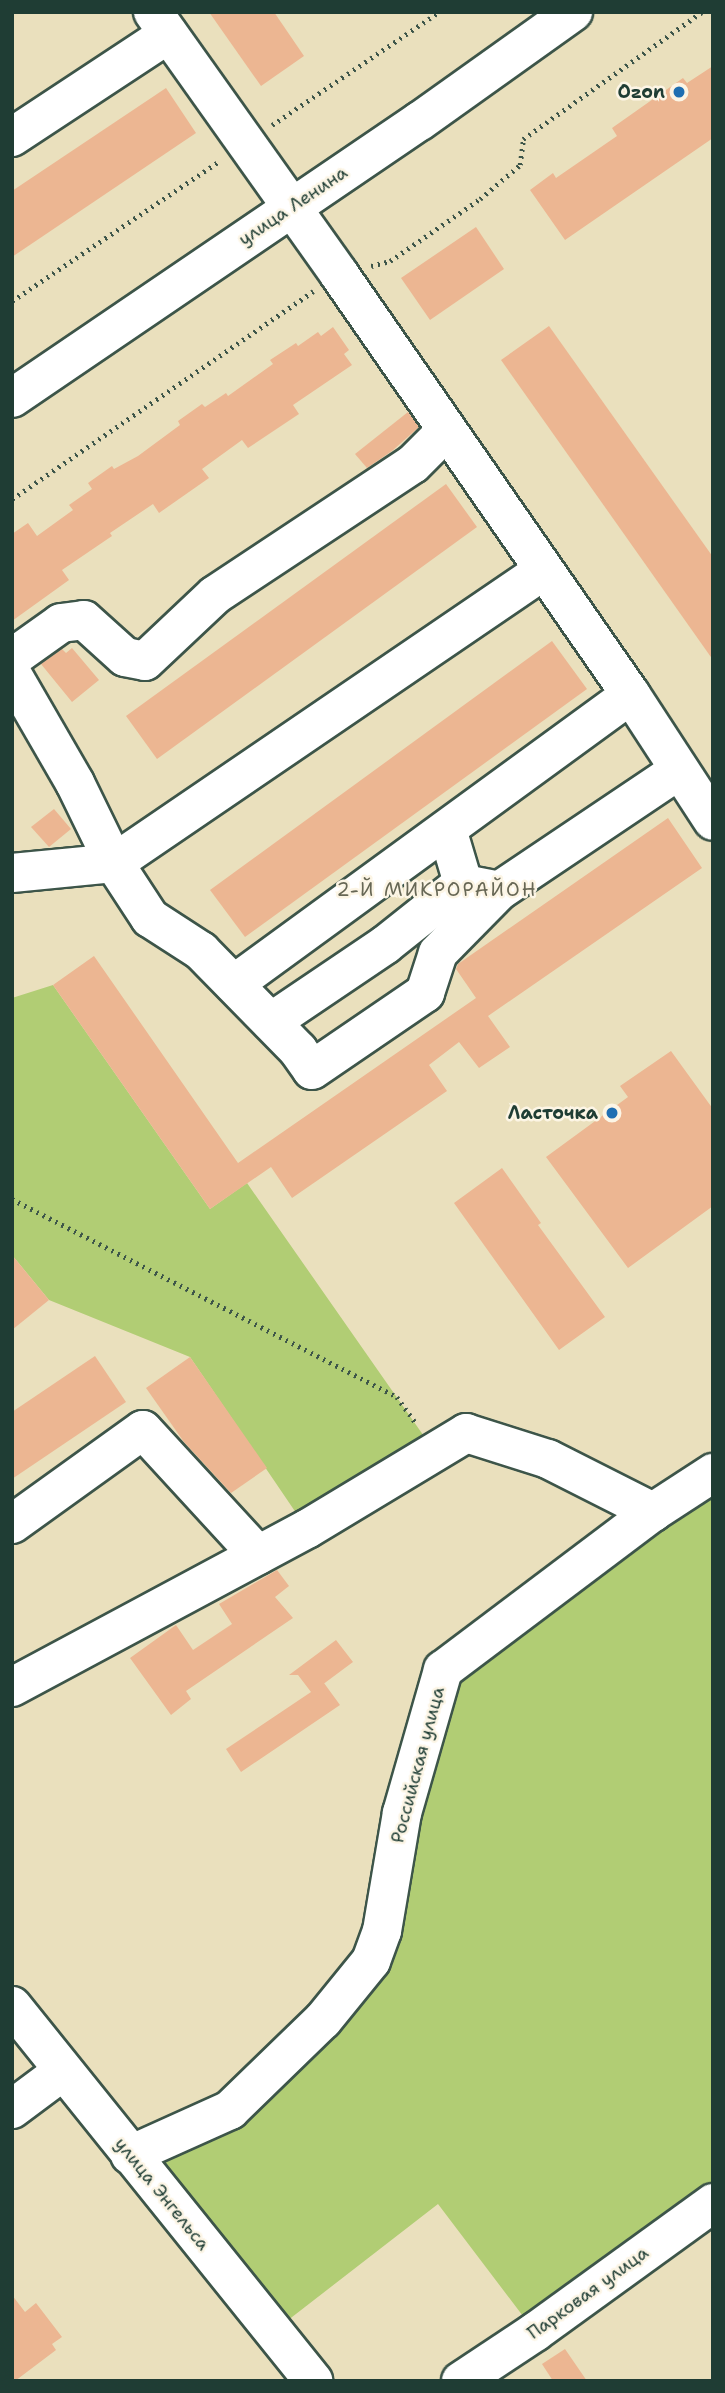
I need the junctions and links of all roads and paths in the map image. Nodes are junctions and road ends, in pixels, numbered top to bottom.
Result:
1 (573, 12) edge
2 (160, 23) edge
3 (12, 137) edge
4 (290, 207) junction
5 (12, 398) edge
6 (447, 430) junction
7 (544, 570) junction
8 (12, 658) edge
9 (12, 674) edge
10 (631, 695) junction
11 (679, 770) junction
12 (713, 821) edge
13 (447, 829) junction
14 (114, 863) junction
15 (12, 873) edge
16 (481, 887) junction
17 (234, 984) junction
18 (271, 1022) junction
19 (12, 1199) edge
20 (435, 1452) junction
21 (713, 1473) edge
22 (653, 1512) junction
23 (12, 1524) edge
24 (258, 1555) junction
25 (12, 1687) edge
26 (12, 2006) edge
27 (63, 2071) junction
28 (12, 2109) edge
29 (130, 2155) junction
30 (713, 2203) edge
31 (314, 2381) edge
32 (461, 2381) edge

1 - 4 street, улица Ленина
2 - 3 street
2 - 4 street
4 - 5 street, улица Ленина
4 - 6 street
6 - 7 street
6 - 8 street
7 - 10 street
7 - 14 street
9 - 14 street
10 - 11 street
10 - 13 street
11 - 12 street
11 - 16 street
13 - 16 street
13 - 17 street
14 - 15 street
14 - 17 street
16 - 18 street
16 - 18 street
17 - 18 street
19 - 20 path
20 - 22 street
20 - 24 street
21 - 22 street, Российская улица
22 - 29 street, Российская улица
23 - 24 street
24 - 25 street
26 - 27 street, улица Энгельса
27 - 28 street
27 - 29 street, улица Энгельса
29 - 31 street, улица Энгельса
30 - 32 street, Парковая улица

